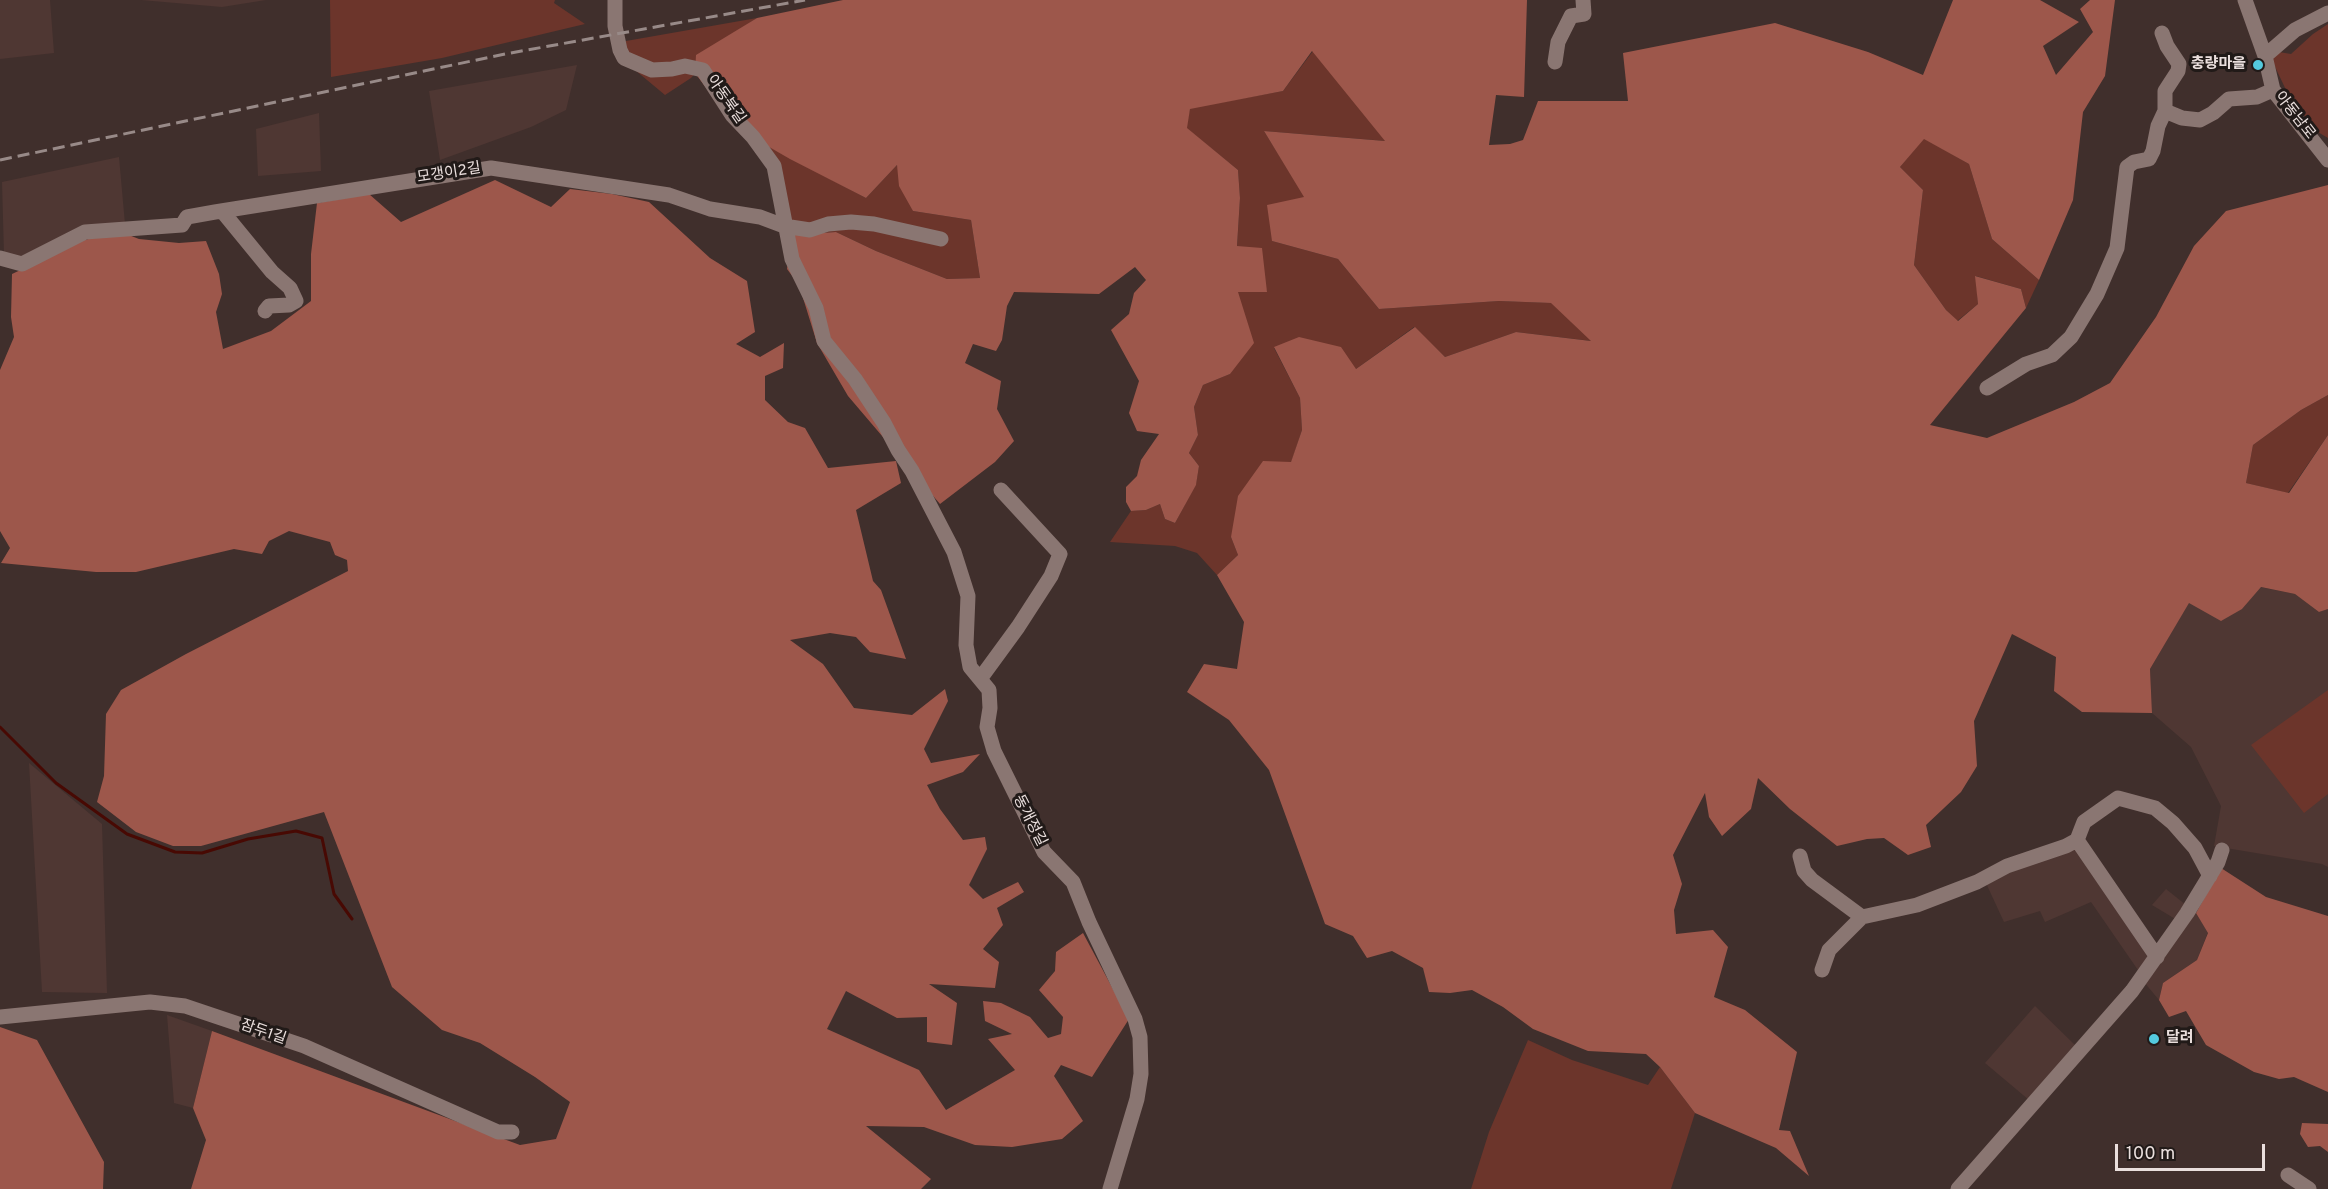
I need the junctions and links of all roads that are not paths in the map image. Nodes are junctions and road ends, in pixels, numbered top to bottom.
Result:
1 (615, 0) edge
2 (1583, 0) edge
3 (2245, 0) edge
4 (2328, 13) edge
5 (2162, 33) dead end
6 (2265, 56) junction
7 (1555, 62) dead end
8 (2273, 90) junction
9 (2165, 111) junction
10 (2328, 160) edge
11 (222, 211) junction
12 (784, 226) junction
13 (941, 239) dead end
14 (0, 258) edge
15 (265, 311) dead end
16 (1987, 388) dead end
17 (1001, 490) dead end
18 (980, 679) junction
19 (2077, 840) junction
20 (2222, 850) dead end
21 (1800, 856) dead end
22 (2210, 876) junction
23 (1862, 917) junction
24 (2157, 957) junction
25 (1822, 970) dead end
26 (0, 1017) edge
27 (512, 1132) dead end
28 (2288, 1175) dead end
29 (1110, 1189) edge
30 (1958, 1189) edge
31 (2310, 1189) edge

1 - 12 street, 아동북길
2 - 7 street
3 - 6 street, 아동남로
4 - 6 street
5 - 9 street
6 - 8 street, 아동남로
8 - 9 street
8 - 10 street, 아동남로
9 - 16 street
11 - 12 street, 모갱이2길
11 - 14 street, 모갱이2길
11 - 15 street
12 - 13 street, 모갱이2길
12 - 18 street, 동개정길
17 - 18 street
18 - 29 street, 동개정길
19 - 22 street
19 - 23 street
19 - 24 street
20 - 22 street
21 - 23 street
22 - 24 street
23 - 25 street
24 - 30 street
26 - 27 street, 잠두1길
28 - 31 street

